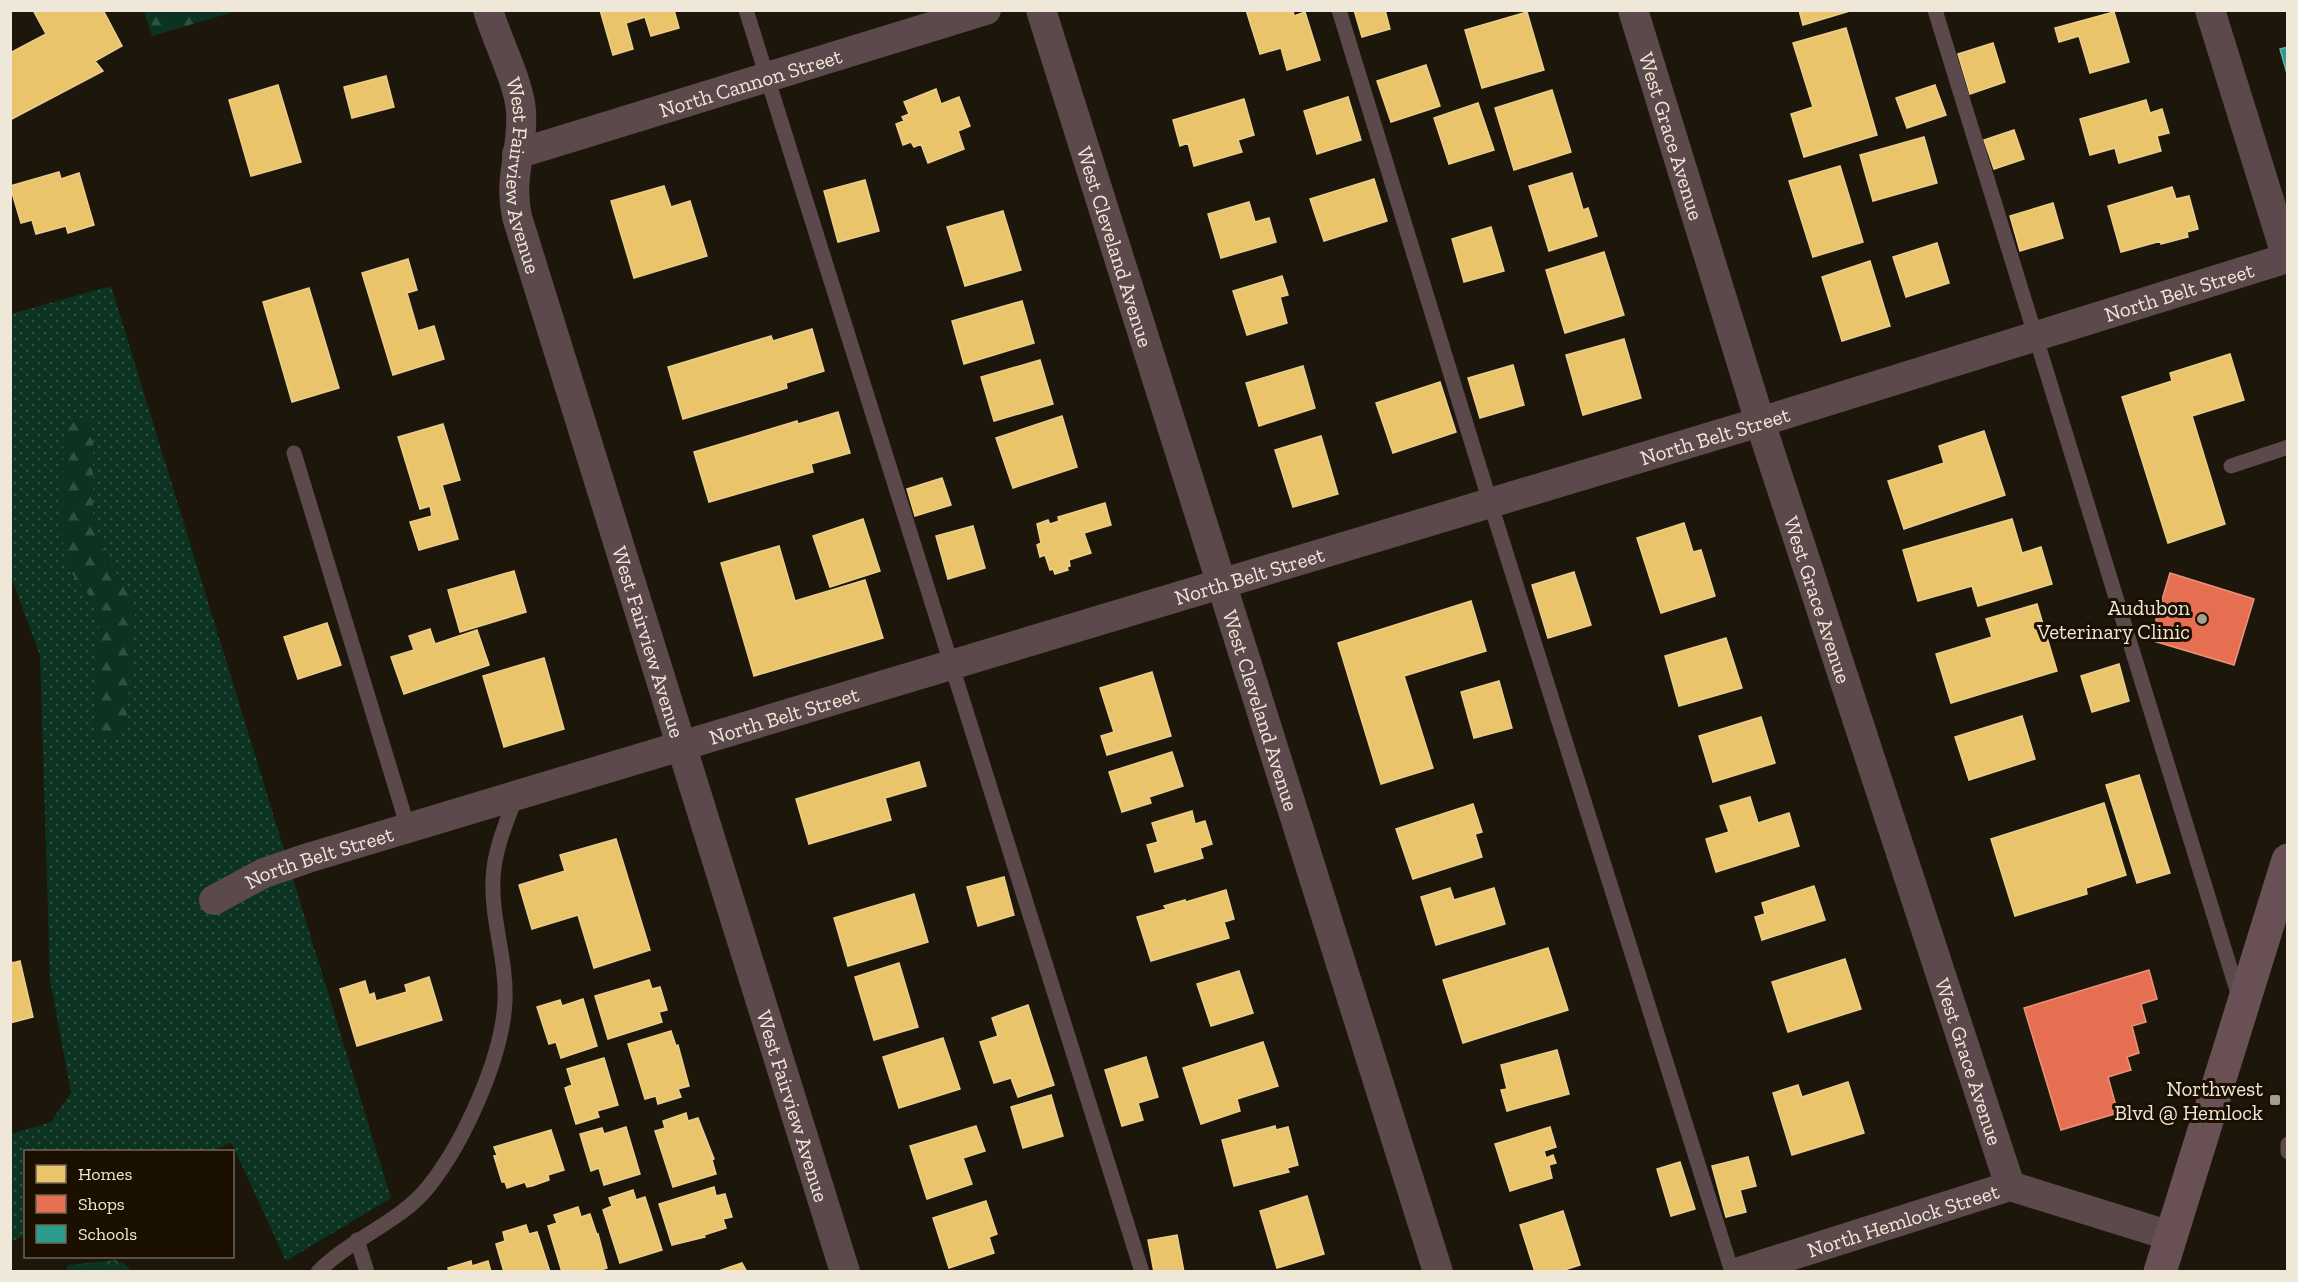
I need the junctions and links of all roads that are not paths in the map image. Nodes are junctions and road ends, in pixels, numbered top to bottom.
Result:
1 (488, 10) edge
2 (746, 10) edge
3 (986, 10) edge
4 (1041, 10) edge
5 (1339, 10) edge
6 (1633, 10) edge
7 (1935, 10) edge
8 (2210, 10) edge
9 (766, 76) junction
10 (517, 154) junction
11 (2287, 258) edge
12 (2037, 336) junction
13 (1760, 422) junction
14 (2288, 447) edge
15 (294, 453) dead end
16 (2231, 466) dead end
17 (1490, 502) junction
18 (1222, 584) junction
19 (951, 666) junction
20 (682, 747) junction
21 (516, 796) junction
22 (408, 828) junction
23 (2288, 860) edge
24 (214, 900) dead end
25 (2241, 1005) junction
26 (2288, 1144) edge
27 (2288, 1152) edge
28 (2010, 1186) junction
29 (2171, 1236) junction
30 (357, 1240) junction
31 (318, 1272) edge
32 (367, 1272) edge
33 (844, 1272) edge
34 (1142, 1272) edge
35 (1438, 1272) edge
36 (1732, 1272) edge
37 (1739, 1272) edge
38 (2160, 1272) edge

1 - 10 street, West Fairview Avenue
2 - 9 lane
3 - 9 street, North Cannon Street
4 - 18 street, West Cleveland Avenue
5 - 17 lane
6 - 13 street, West Grace Avenue
7 - 12 lane
8 - 11 street
9 - 10 street, North Cannon Street
9 - 19 lane
10 - 20 street, West Fairview Avenue
11 - 12 street, North Belt Street
12 - 13 street, North Belt Street
12 - 25 lane
13 - 17 street, North Belt Street
13 - 28 street, West Grace Avenue
14 - 16 lane
15 - 22 lane
17 - 18 street, North Belt Street
17 - 36 lane
18 - 19 street, North Belt Street
18 - 35 street, West Cleveland Avenue
19 - 20 street, North Belt Street
19 - 34 lane
20 - 21 street, North Belt Street
20 - 33 street, West Fairview Avenue
21 - 22 street, North Belt Street
21 - 30 lane
22 - 24 street, North Belt Street
23 - 25 main road
25 - 29 main road
26 - 27 lane
28 - 29 street, North Hemlock Street
28 - 37 street, North Hemlock Street
29 - 38 main road
30 - 31 lane
30 - 32 lane

